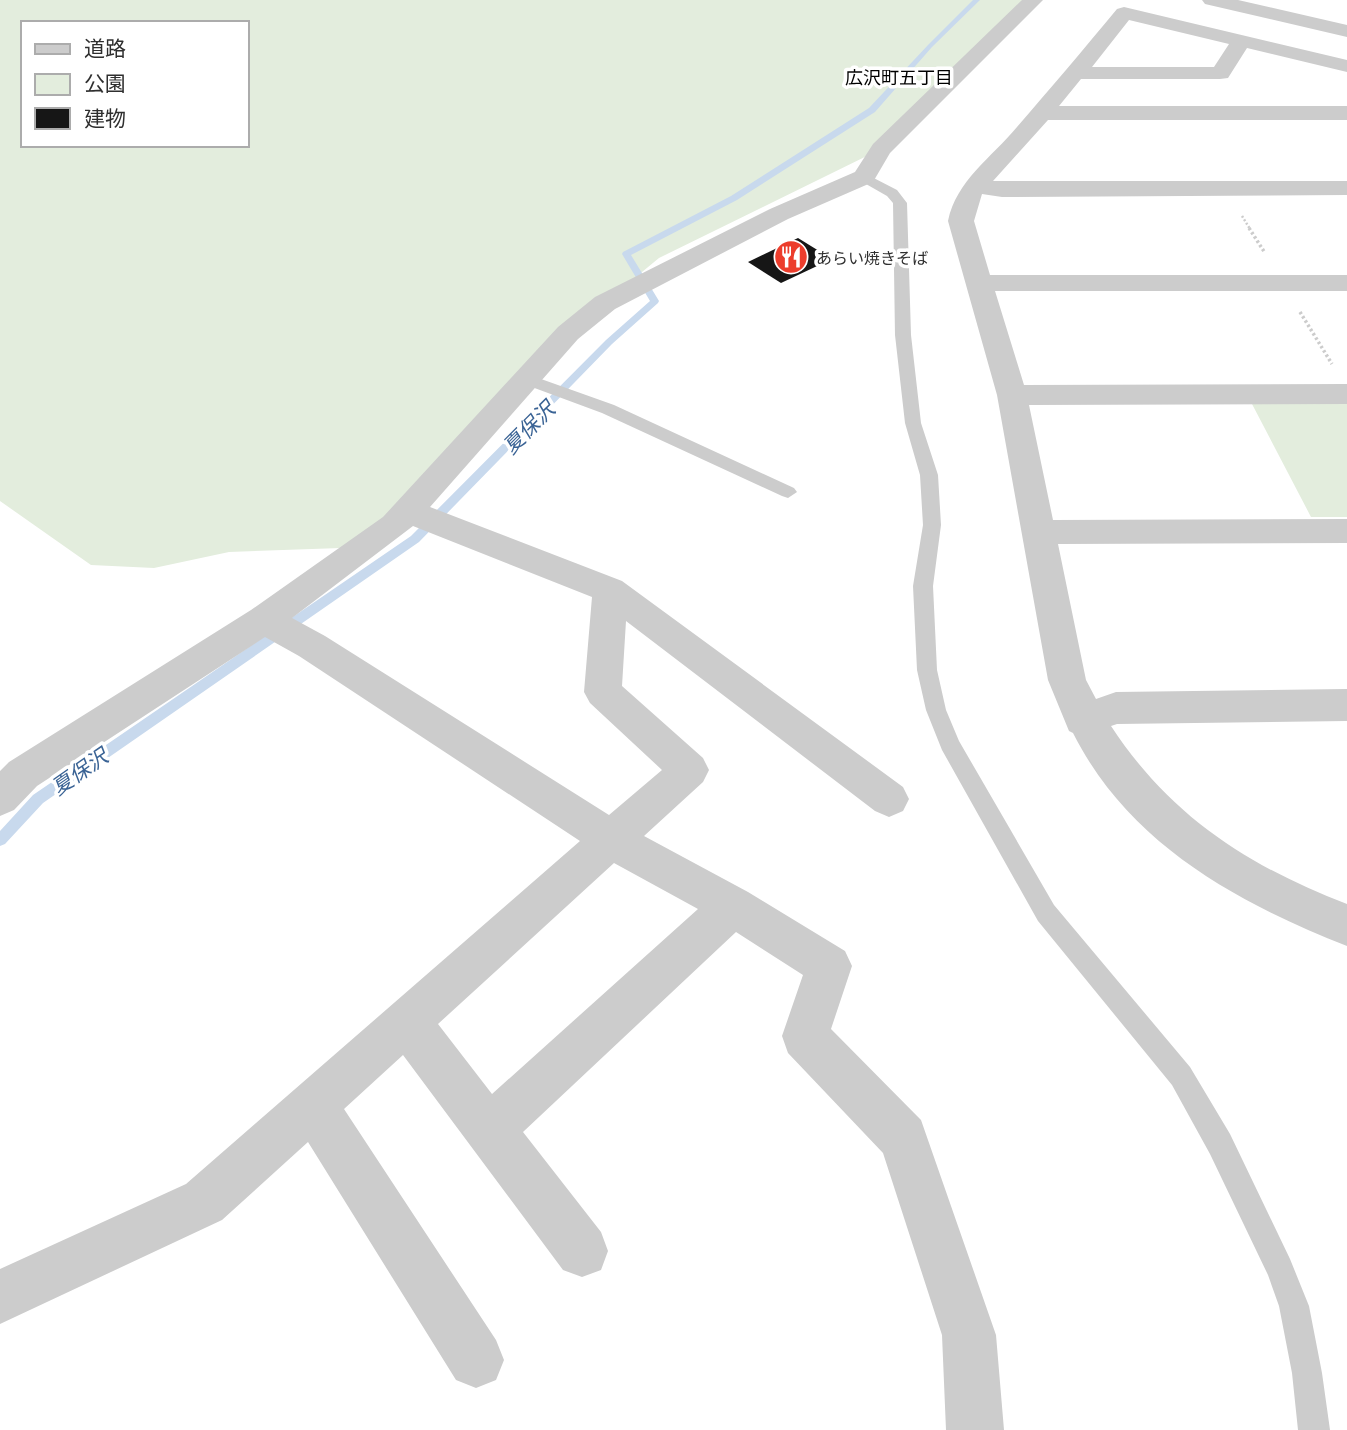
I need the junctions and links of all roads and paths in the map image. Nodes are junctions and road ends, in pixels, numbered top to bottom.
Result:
1 (1033, 0) edge
2 (1212, 0) edge
3 (1347, 31) edge
4 (1242, 40) junction
5 (1347, 66) edge
6 (1077, 73) junction
7 (1039, 113) junction
8 (1347, 113) edge
9 (864, 177) junction
10 (975, 186) junction
11 (1347, 188) edge
12 (1347, 282) edge
13 (981, 283) junction
14 (527, 379) junction
15 (1347, 394) edge
16 (1012, 395) junction
17 (788, 492) dead end
18 (409, 512) junction
19 (1040, 531) junction
20 (1347, 531) edge
21 (610, 590) junction
22 (264, 620) junction
23 (1347, 705) edge
24 (1083, 720) junction
25 (0, 798) edge
26 (889, 799) dead end
27 (612, 839) junction
28 (733, 906) junction
29 (1347, 925) edge
30 (407, 1022) junction
31 (313, 1105) junction
32 (489, 1130) junction
33 (582, 1251) dead end
34 (0, 1297) edge
35 (476, 1360) dead end
36 (975, 1430) edge
37 (1314, 1430) edge

1 - 9 street
2 - 3 street
4 - 5 street
4 - 6 street
4 - 6 street
6 - 7 street
7 - 8 street
7 - 10 street
9 - 14 street
9 - 37 lane
10 - 11 street
10 - 13 street
12 - 13 street
13 - 16 street
14 - 17 lane
14 - 18 street
15 - 16 street
16 - 19 street
18 - 21 street
18 - 22 street
19 - 20 street
19 - 24 street
21 - 26 street
21 - 27 street
22 - 25 street
22 - 27 street
23 - 24 street
24 - 29 street
27 - 28 street
27 - 30 street
28 - 32 street
28 - 36 street
30 - 31 street
30 - 32 street
31 - 34 street
31 - 35 street
32 - 33 street

